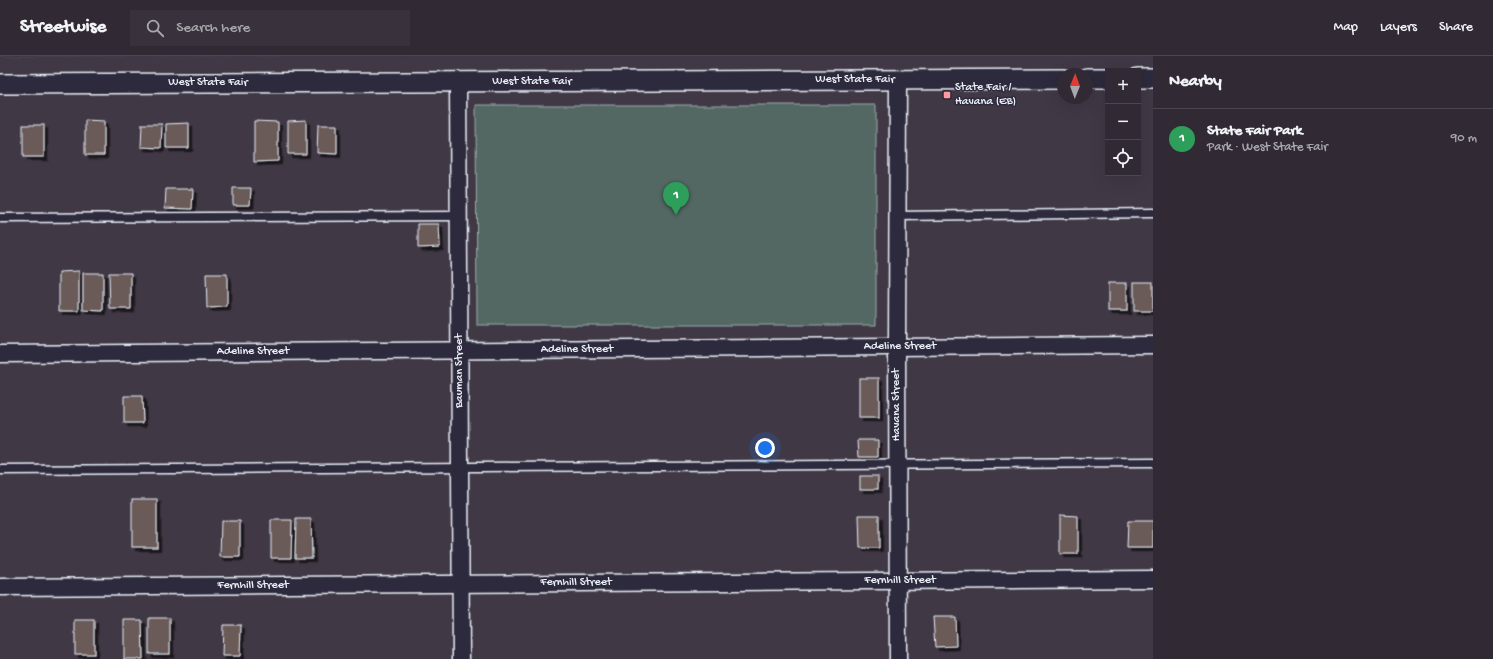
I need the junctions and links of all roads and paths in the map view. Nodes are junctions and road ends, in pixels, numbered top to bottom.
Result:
1 (1093, 78) edge
2 (1105, 78) edge
3 (1141, 78) edge
4 (1153, 78) edge
5 (1057, 79) edge
6 (898, 80) junction
7 (458, 82) junction
8 (0, 84) edge
9 (1153, 213) edge
10 (459, 216) junction
11 (897, 216) junction
12 (0, 218) edge
13 (1153, 345) edge
14 (897, 347) junction
15 (459, 350) junction
16 (0, 354) edge
17 (1153, 463) edge
18 (897, 465) junction
19 (460, 468) junction
20 (0, 470) edge
21 (1153, 579) edge
22 (898, 581) junction
23 (460, 584) junction
24 (0, 587) edge
25 (461, 659) edge
26 (898, 659) edge

1 - 2 street
3 - 4 street
5 - 6 street, West State Fair
6 - 7 street, West State Fair
6 - 11 street, Havana Street
7 - 8 street, West State Fair
7 - 10 street, Bauman Street
9 - 11 lane
10 - 12 lane
10 - 15 street, Bauman Street
11 - 14 street, Havana Street
13 - 14 street, Adeline Street
14 - 15 street, Adeline Street
14 - 18 street, Havana Street
15 - 16 street, Adeline Street
15 - 19 street, Bauman Street
17 - 18 lane
18 - 19 lane
18 - 22 street, Havana Street
19 - 20 lane
19 - 23 street, Bauman Street
21 - 22 street, Fernhill Street
22 - 23 street, Fernhill Street
22 - 26 street, Havana Street
23 - 24 street, Fernhill Street
23 - 25 street, Bauman Street

